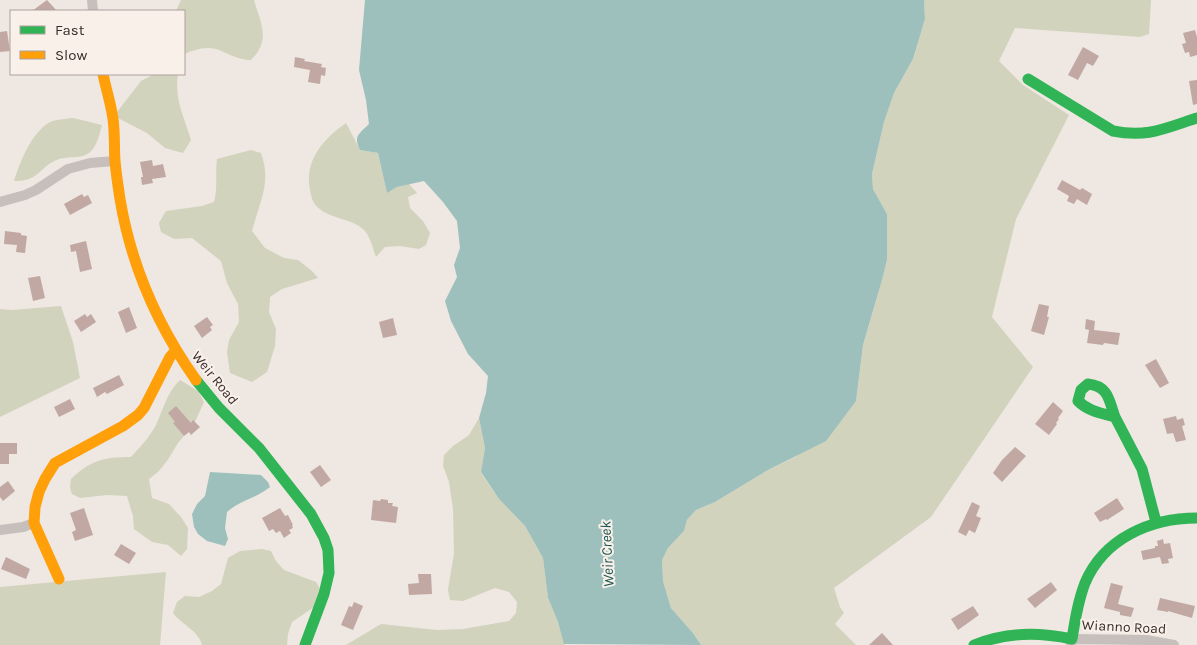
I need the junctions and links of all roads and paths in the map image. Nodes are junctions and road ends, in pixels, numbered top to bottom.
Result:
1 (103, 75) edge
2 (1028, 79) dead end
3 (1197, 118) edge
4 (115, 161) junction
5 (0, 202) edge
6 (176, 350) junction
7 (1115, 417) dead end
8 (1197, 518) edge
9 (34, 522) junction
10 (1156, 522) junction
11 (0, 530) edge
12 (59, 579) dead end
13 (1072, 642) edge
14 (305, 645) edge
15 (974, 645) edge
16 (1174, 645) edge

1 - 4 street, Weir Road
2 - 3 street
4 - 5 street
4 - 6 street, Weir Road
6 - 9 street
6 - 14 street, Weir Road
7 - 10 street
8 - 10 street, Wianno Road
9 - 11 street
9 - 12 street
10 - 13 street, Wianno Road
13 - 15 street, Wianno Road
13 - 16 street, Wianno Road

